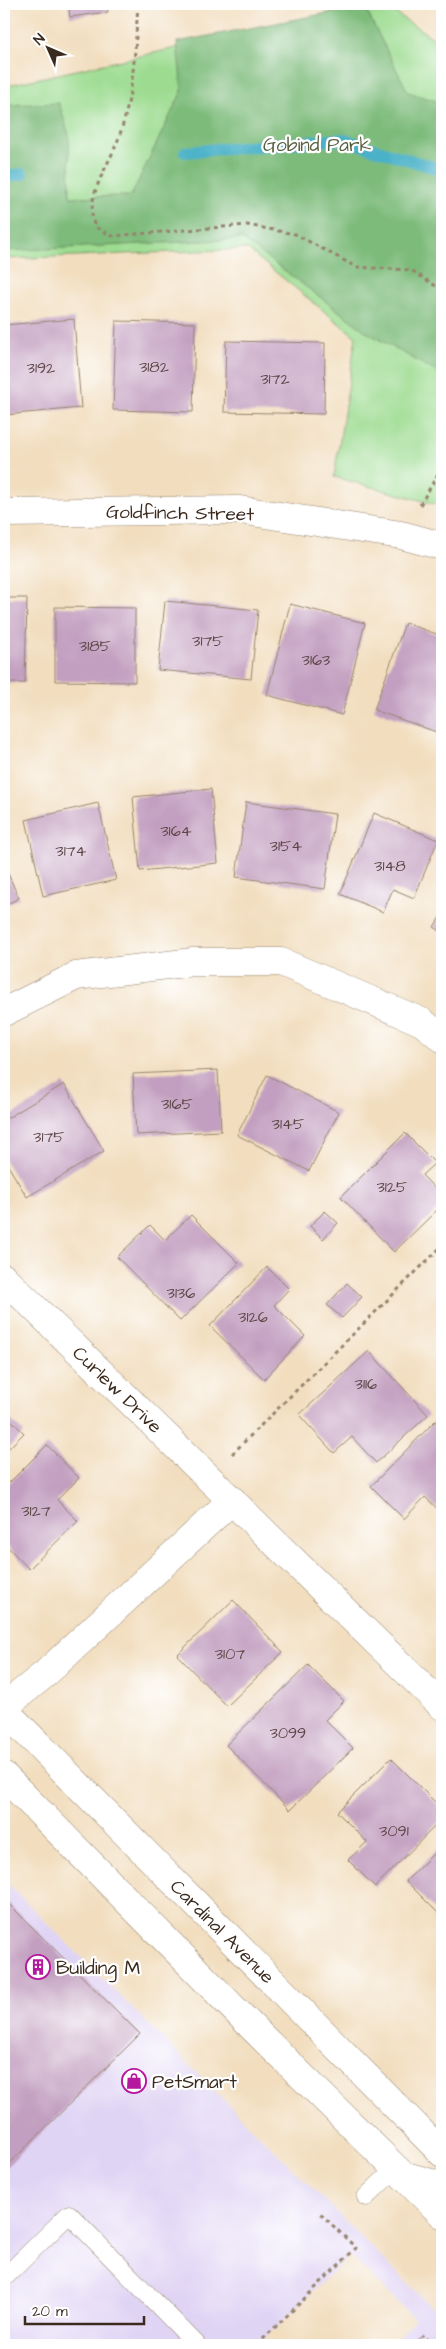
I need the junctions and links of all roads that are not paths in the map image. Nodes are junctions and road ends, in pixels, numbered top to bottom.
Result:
1 (4, 513) edge
2 (442, 546) edge
3 (4, 1012) edge
4 (442, 1038) edge
5 (4, 1278) edge
6 (232, 1500) junction
7 (442, 1706) edge
8 (4, 1708) edge
9 (4, 1776) edge
10 (4, 1808) edge
11 (38, 1812) junction
12 (442, 2153) edge
13 (396, 2168) junction
14 (442, 2181) edge
15 (366, 2197) dead end
16 (442, 2214) edge
17 (4, 2278) edge
18 (197, 2345) edge

1 - 2 street, Goldfinch Street
3 - 4 street
5 - 6 street, Curlew Drive
6 - 7 street, Curlew Drive
6 - 8 street
8 - 12 street, Cardinal Avenue
9 - 11 street
10 - 11 street
11 - 13 street
13 - 14 lane
13 - 15 lane
13 - 16 street
17 - 18 lane

